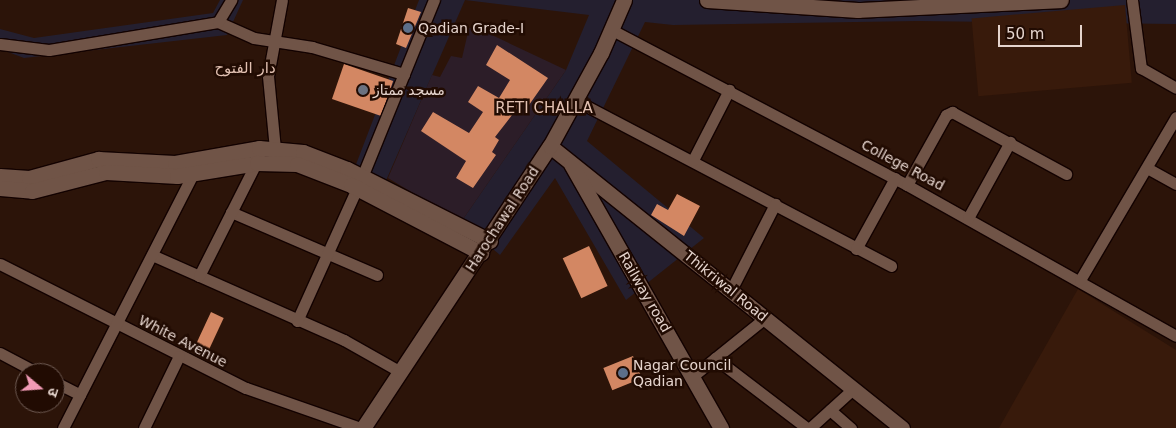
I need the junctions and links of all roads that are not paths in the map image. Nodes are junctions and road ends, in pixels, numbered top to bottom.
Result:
1 (231, 0) edge
2 (282, 0) edge
3 (434, 0) edge
4 (624, 0) edge
5 (708, 0) edge
6 (1061, 0) edge
7 (1132, 0) edge
8 (762, 2) edge
9 (996, 3) edge
10 (925, 4) edge
11 (860, 5) edge
12 (218, 22) junction
13 (612, 30) junction
14 (273, 42) junction
15 (0, 44) edge
16 (404, 74) junction
17 (1176, 88) edge
18 (729, 90) junction
19 (575, 100) junction
20 (1176, 117) edge
21 (1010, 142) junction
22 (550, 146) junction
23 (275, 149) junction
24 (258, 156) junction
25 (567, 157) junction
26 (693, 160) junction
27 (1147, 168) junction
28 (185, 171) junction
29 (1066, 174) dead end
30 (0, 176) edge
31 (895, 178) junction
32 (360, 183) junction
33 (31, 184) junction
34 (907, 184) junction
35 (1176, 184) edge
36 (0, 188) edge
37 (775, 204) junction
38 (231, 212) junction
39 (968, 218) junction
40 (486, 247) junction
41 (856, 249) junction
42 (328, 253) junction
43 (152, 255) junction
44 (0, 264) edge
45 (891, 266) dead end
46 (377, 275) dead end
47 (199, 276) junction
48 (1080, 280) junction
49 (731, 290) junction
50 (765, 318) junction
51 (297, 321) junction
52 (114, 323) junction
53 (1176, 336) edge
54 (0, 353) edge
55 (179, 356) junction
56 (716, 358) junction
57 (19, 363) edge
58 (399, 371) junction
59 (693, 376) junction
60 (65, 387) edge
61 (853, 389) junction
62 (80, 395) junction
63 (830, 410) junction
64 (63, 428) edge
65 (144, 428) edge
66 (362, 428) edge
67 (721, 428) edge
68 (809, 428) edge
69 (851, 428) edge
70 (902, 428) edge

1 - 12 street
2 - 14 street
3 - 16 street
4 - 13 main road, Harochawal Road
5 - 8 main road
6 - 9 main road
7 - 17 street
8 - 11 main road
9 - 10 main road
10 - 11 main road
12 - 14 street
12 - 15 street
13 - 18 street, College Road
13 - 19 main road, Harochawal Road
14 - 16 street
14 - 23 street
16 - 32 street
18 - 26 street
18 - 31 street, College Road
19 - 22 main road, Harochawal Road
19 - 26 street
20 - 27 street
21 - 29 street
21 - 34 street
21 - 39 street
22 - 25 main road, Thikriwal Road
22 - 40 main road, Harochawal Road
23 - 24 main road
23 - 32 main road
24 - 28 main road
24 - 32 main road
24 - 38 street
25 - 49 main road, Thikriwal Road
25 - 59 main road, Railway road
26 - 37 street
27 - 35 street
27 - 48 street
28 - 33 main road
28 - 43 street
30 - 33 main road
31 - 34 street, College Road
31 - 41 street
32 - 40 main road
32 - 42 street
33 - 36 main road
34 - 39 street, College Road
37 - 41 street
37 - 49 street
38 - 42 street
38 - 47 street
39 - 48 street, College Road
40 - 58 main road, Harochawal Road
41 - 45 street
42 - 46 street
42 - 51 street
43 - 47 street
43 - 52 street
44 - 52 street, White Avenue
47 - 51 street
48 - 53 street, College Road
49 - 50 main road, Thikriwal Road
50 - 56 street
50 - 61 main road, Thikriwal Road
51 - 58 street
52 - 55 street, White Avenue
52 - 62 street
54 - 57 street
55 - 65 street
55 - 66 street, White Avenue
56 - 59 street
56 - 68 street
58 - 66 main road, Harochawal Road
59 - 67 main road, Railway road
60 - 62 street
61 - 63 street
61 - 70 main road, Thikriwal Road
62 - 64 street
63 - 68 street
63 - 69 street

